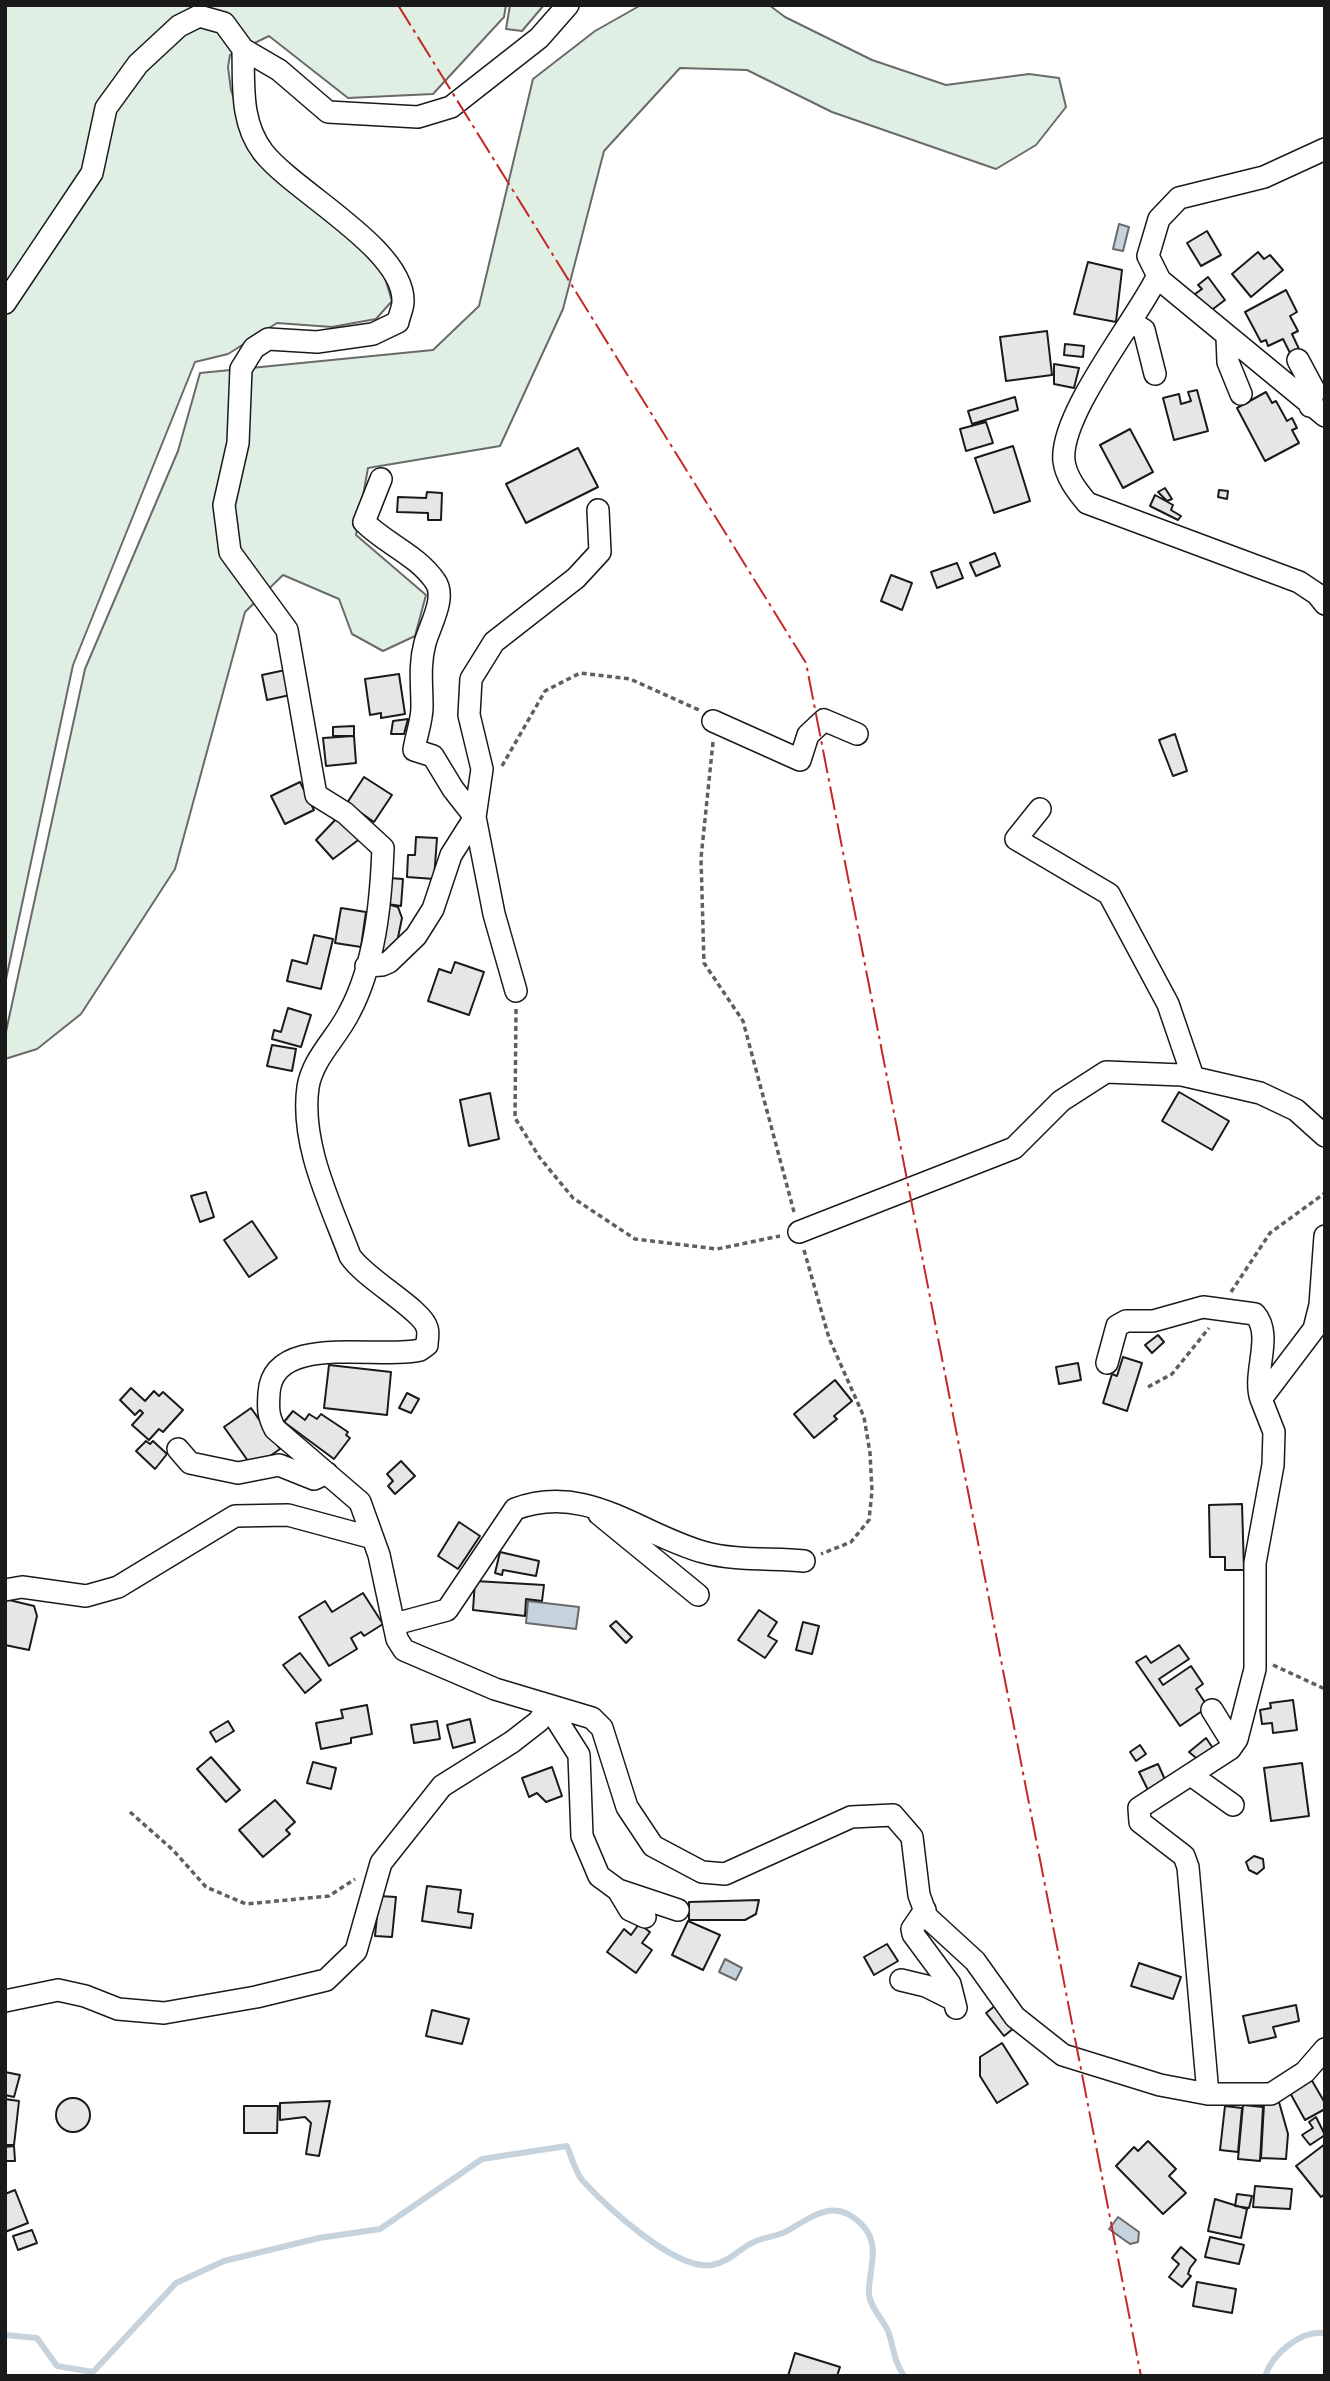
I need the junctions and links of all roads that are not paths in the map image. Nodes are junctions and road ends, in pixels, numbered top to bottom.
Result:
1 (568, 5) edge
2 (243, 49) junction
3 (1325, 149) edge
4 (1160, 280) junction
5 (5, 303) edge
6 (1131, 322) junction
7 (1227, 338) junction
8 (1298, 360) dead end
9 (1155, 374) dead end
10 (1241, 394) dead end
11 (1317, 411) edge
12 (381, 479) dead end
13 (598, 510) dead end
14 (1325, 604) edge
15 (713, 721) road end
16 (857, 734) dead end
17 (1040, 809) dead end
18 (475, 817) junction
19 (366, 966) junction
20 (516, 991) road end
21 (1193, 1077) junction
22 (1325, 1136) edge
23 (799, 1232) road end
24 (1325, 1236) edge
25 (1107, 1363) dead end
26 (1261, 1399) junction
27 (178, 1449) dead end
28 (327, 1472) junction
29 (589, 1506) junction
30 (373, 1538) junction
31 (804, 1561) road end
32 (5, 1590) edge
33 (698, 1595) dead end
34 (395, 1624) junction
35 (548, 1706) junction
36 (1212, 1710) dead end
37 (1233, 1744) junction
38 (1191, 1775) junction
39 (1233, 1805) dead end
40 (618, 1889) junction
41 (678, 1910) dead end
42 (925, 1910) junction
43 (645, 1917) dead end
44 (901, 1980) dead end
45 (5, 2001) edge
46 (1325, 2049) edge
47 (1208, 2094) junction

1 - 2 street
2 - 5 street
2 - 19 street
3 - 4 street
4 - 6 street
4 - 7 street
6 - 9 street
6 - 14 street
7 - 10 street
7 - 11 street
8 - 11 street
12 - 18 street
13 - 18 street
15 - 16 street
17 - 21 street
18 - 19 street
18 - 20 street
19 - 28 street
21 - 22 street
21 - 23 street
24 - 26 street
25 - 26 street
26 - 37 street
27 - 28 street
28 - 30 street
29 - 31 street
29 - 33 street
29 - 34 street
30 - 32 street
30 - 34 street
34 - 35 street
35 - 40 street
35 - 42 street
35 - 45 street
36 - 37 street
37 - 38 street
38 - 39 street
38 - 47 street
40 - 41 street
40 - 43 street
42 - 44 street
42 - 47 street
46 - 47 street

